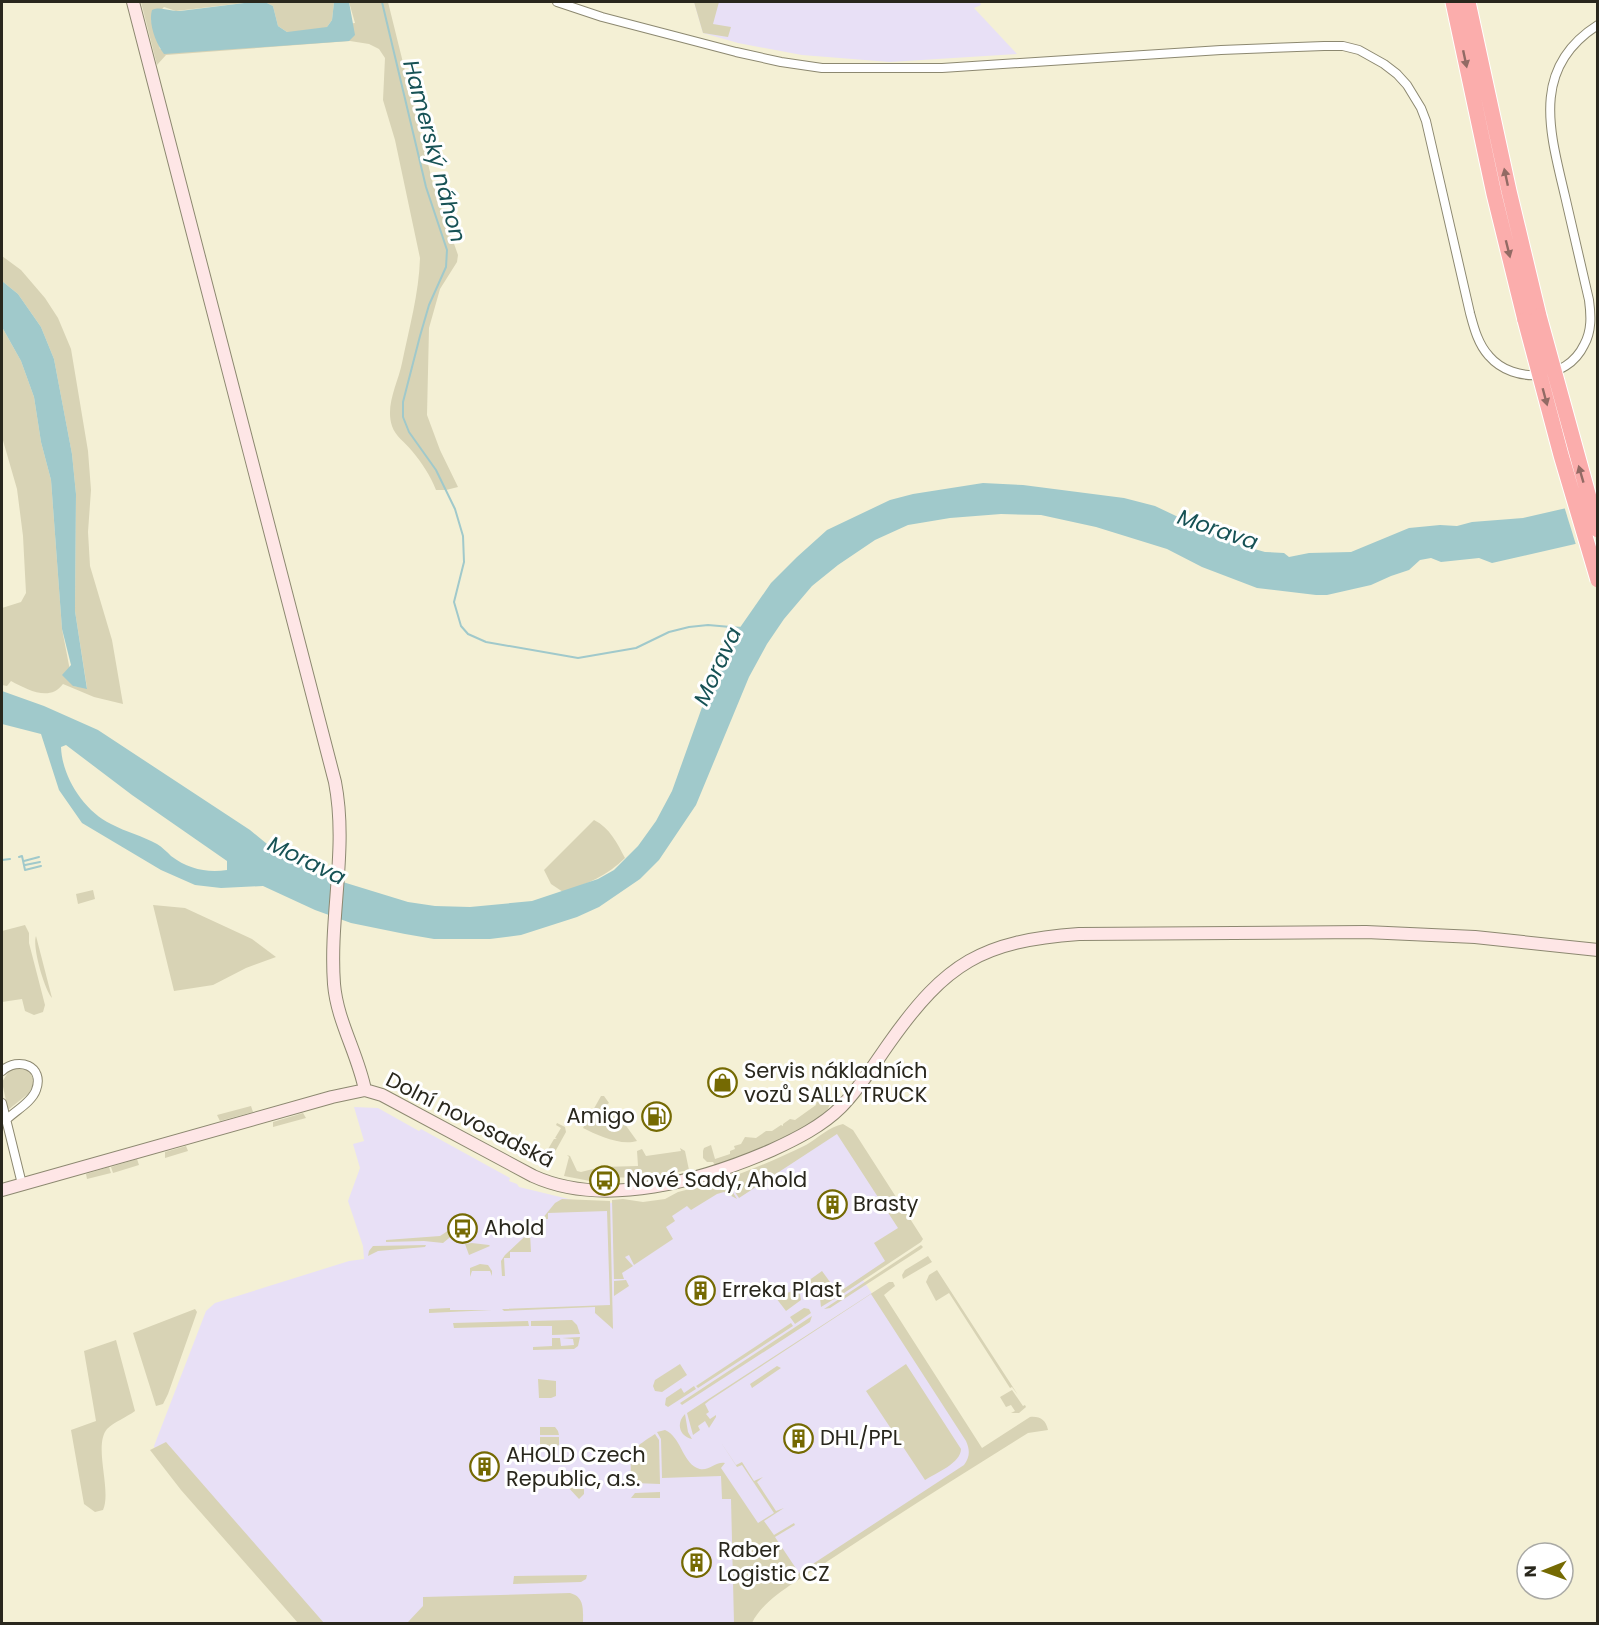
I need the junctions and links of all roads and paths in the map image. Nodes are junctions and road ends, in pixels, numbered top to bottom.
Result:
1 (133, 2) edge
2 (557, 2) edge
3 (1453, 2) edge
4 (1468, 2) edge
5 (1598, 25) edge
6 (1532, 318) junction
7 (1598, 530) edge
8 (1598, 580) edge
9 (1598, 950) edge
10 (2, 1071) edge
11 (365, 1090) junction
12 (2, 1103) edge
13 (6, 1120) junction
14 (22, 1184) junction
15 (2, 1190) edge

1 - 11 main road
2 - 5 street
3 -> 6 highway
6 -> 4 highway
7 -> 6 highway, bridge
6 -> 8 highway, bridge
9 - 11 main road, Dolní novosadská
10 - 13 street
11 - 14 main road, Dolní novosadská
12 - 13 street
13 - 14 street
14 - 15 main road, Dolní novosadská

